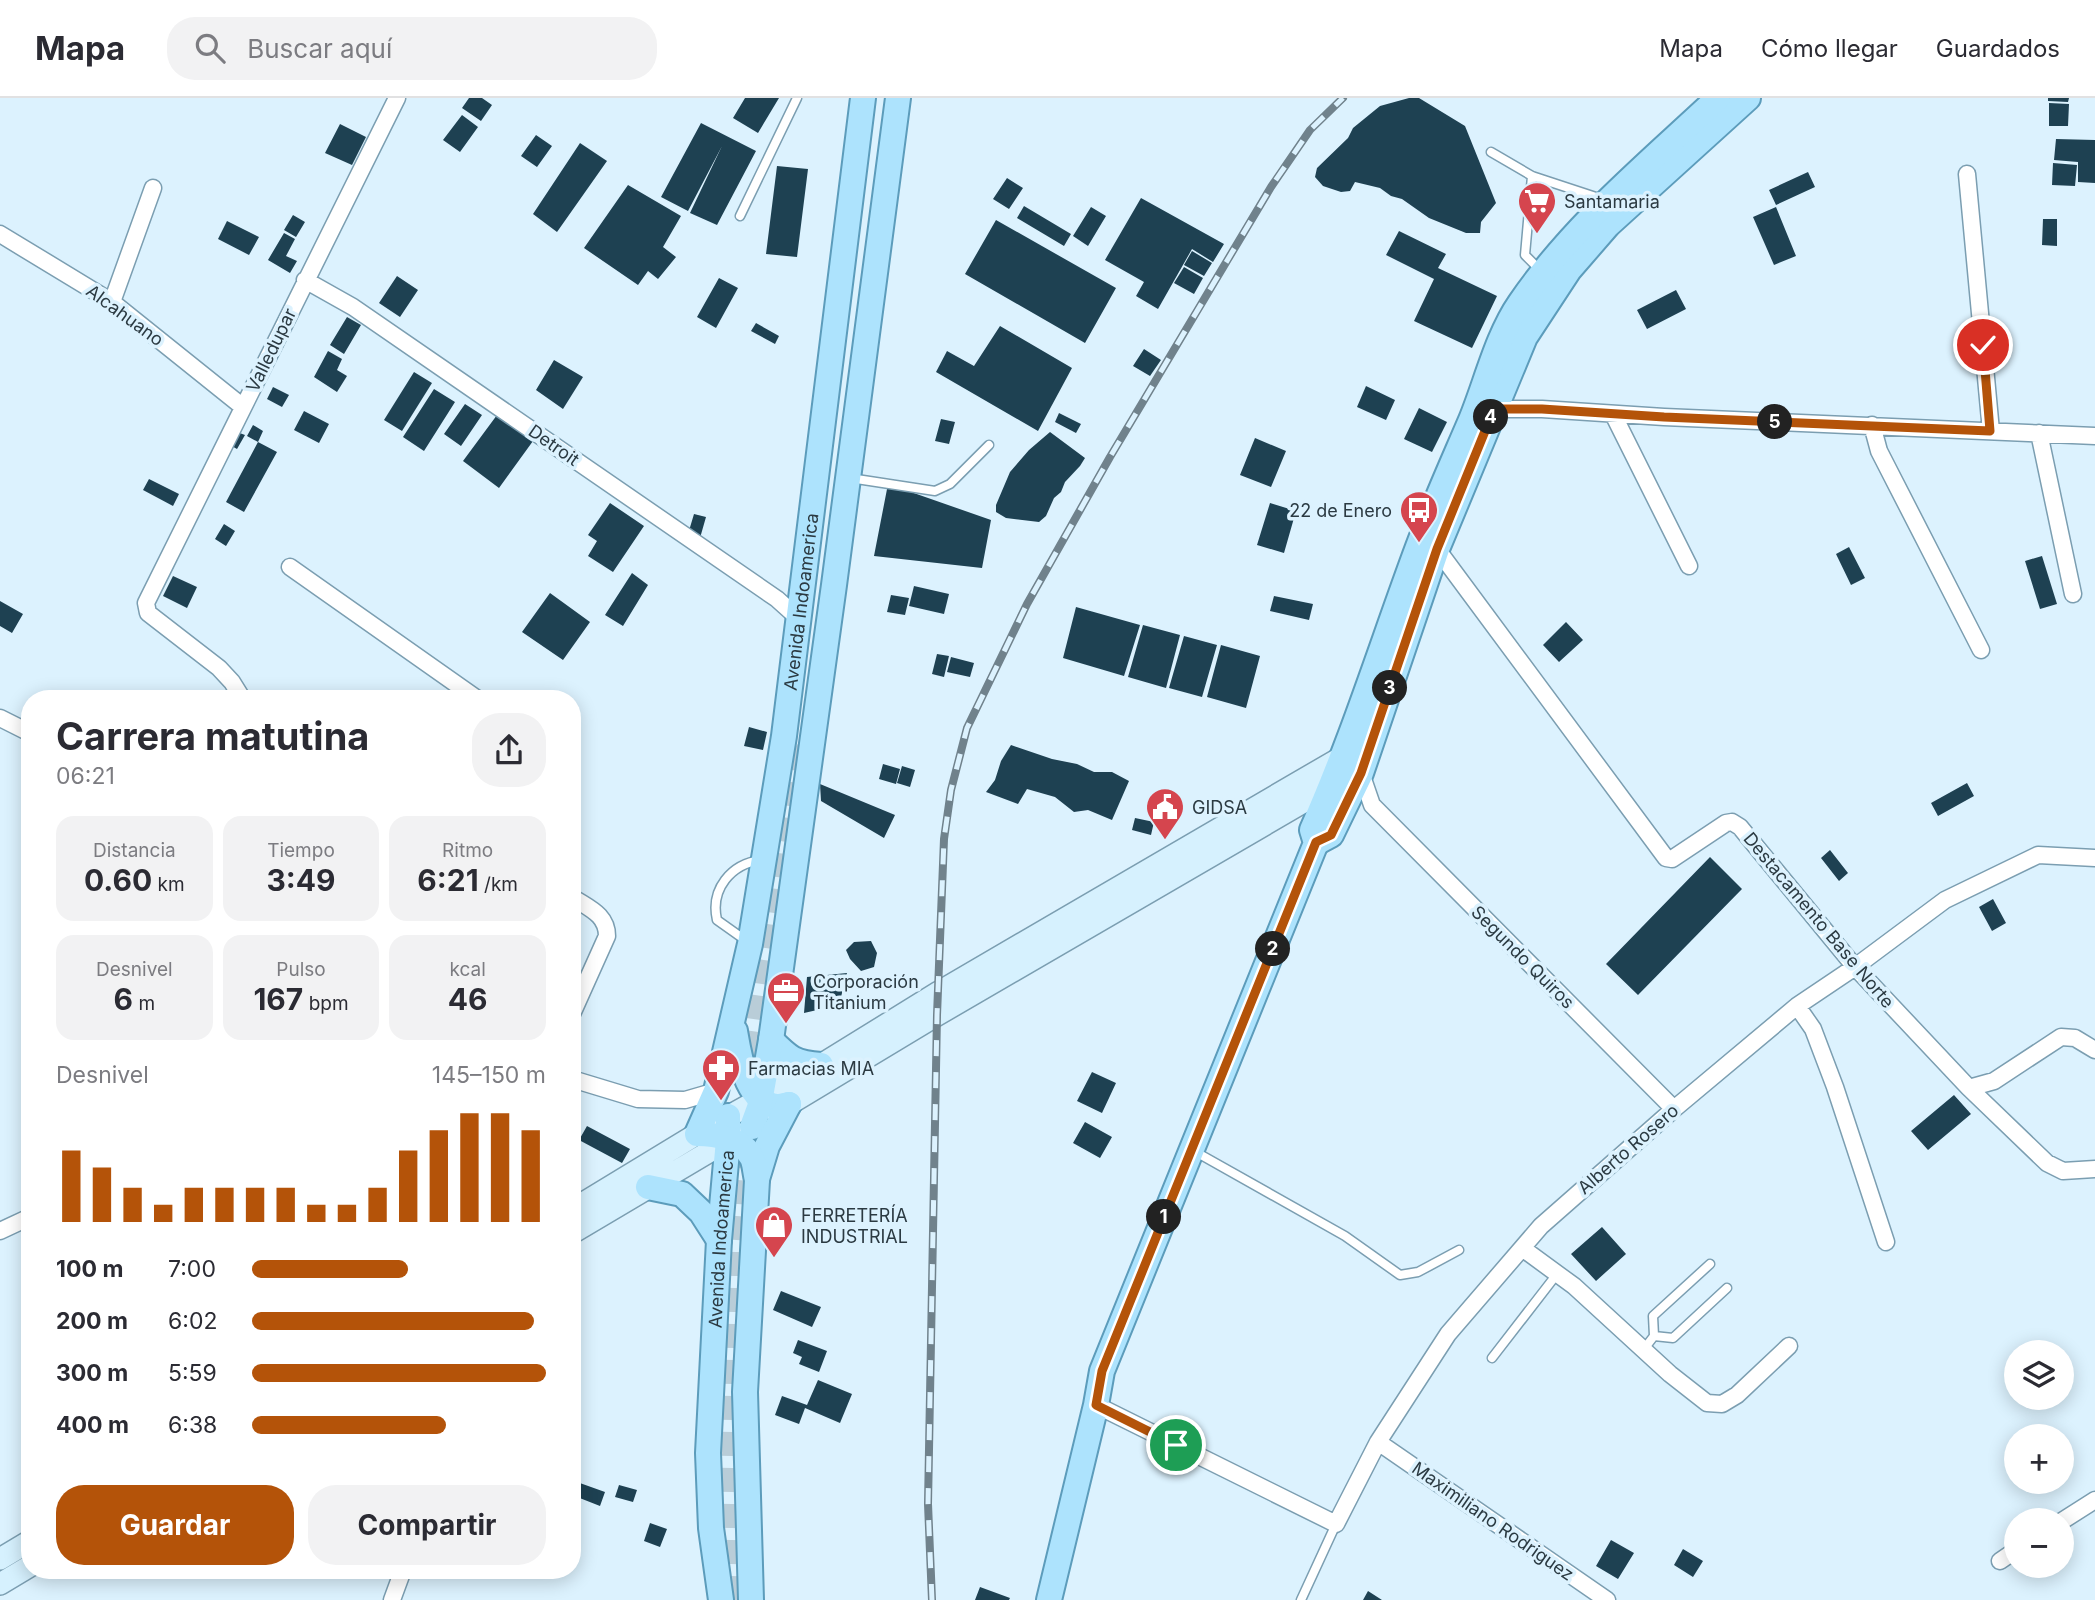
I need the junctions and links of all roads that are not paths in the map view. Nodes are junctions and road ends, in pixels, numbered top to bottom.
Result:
1 (397, 98) edge
2 (797, 98) edge
3 (863, 98) edge
4 (898, 98) edge
5 (1718, 98) edge
6 (1748, 98) edge
7 (1491, 152) dead end
8 (1967, 174) dead end
9 (1532, 176) junction
10 (153, 188) dead end
11 (1608, 201) junction
12 (740, 216) dead end
13 (0, 234) edge
14 (1542, 273) junction
15 (305, 280) junction
16 (112, 302) junction
17 (243, 407) junction
18 (1485, 409) junction
19 (1612, 414) junction
20 (1872, 425) junction
21 (1990, 431) junction
22 (2039, 433) junction
23 (2095, 436) edge
24 (989, 445) dead end
25 (847, 478) junction
26 (1437, 549) junction
27 (1689, 566) dead end
28 (290, 567) dead end
29 (2073, 594) dead end
30 (797, 617) junction
31 (1981, 650) dead end
32 (236, 690) edge
33 (465, 690) edge
34 (0, 718) edge
35 (21, 728) edge
36 (1342, 757) junction
37 (1361, 773) junction
38 (1351, 798) junction
39 (2095, 859) edge
40 (764, 860) junction
41 (581, 903) edge
42 (750, 944) junction
43 (1855, 967) junction
44 (581, 994) edge
45 (1797, 1006) junction
46 (733, 1020) junction
47 (771, 1040) junction
48 (2095, 1050) edge
49 (821, 1065) junction
50 (581, 1082) edge
51 (1969, 1088) junction
52 (716, 1091) junction
53 (759, 1098) junction
54 (789, 1104) junction
55 (1674, 1109) junction
56 (752, 1127) junction
57 (728, 1128) junction
58 (697, 1134) junction
59 (1191, 1150) junction
60 (2095, 1169) edge
61 (757, 1180) junction
62 (648, 1187) junction
63 (581, 1205) edge
64 (21, 1221) edge
65 (581, 1228) edge
66 (0, 1231) edge
67 (719, 1240) junction
68 (1886, 1242) dead end
69 (1522, 1248) junction
70 (1460, 1250) dead end
71 (1710, 1264) dead end
72 (1557, 1274) junction
73 (1727, 1288) dead end
74 (1649, 1343) junction
75 (1789, 1346) dead end
76 (1492, 1358) dead end
77 (1096, 1405) junction
78 (1378, 1441) junction
79 (2095, 1500) edge
80 (2074, 1513) edge
81 (1336, 1524) junction
82 (21, 1546) edge
83 (2004, 1558) edge
84 (0, 1559) edge
85 (2000, 1560) dead end
86 (21, 1571) edge
87 (400, 1579) edge
88 (0, 1584) edge
89 (392, 1600) edge
90 (721, 1600) edge
91 (751, 1600) edge
92 (1049, 1600) edge
93 (1301, 1600) edge
94 (1608, 1600) edge

1 - 15 street, Valledupar
2 - 12 lane
3 - 30 main road, Avenida Indoamerica
4 - 25 main road, Avenida Indoamerica
5 - 11 main road
6 - 18 main road
7 - 9 lane
8 - 21 street
9 - 11 lane
9 - 14 lane
10 - 16 street
11 - 14 main road
13 - 16 street, Alcahuano
14 - 18 main road
15 - 17 street, Valledupar
15 - 30 street, Detroit
16 - 17 street, Alcahuano
17 - 32 street, Valledupar
18 - 19 street
18 - 26 main road
18 - 36 main road
19 - 20 street
19 - 27 street
20 - 21 street
20 - 31 street
21 - 22 street
22 - 23 street
22 - 29 street
24 - 25 lane
25 - 47 main road, Avenida Indoamerica
26 - 37 main road
26 - 43 street, Destacamento Base Norte
28 - 33 street
30 - 40 main road, Avenida Indoamerica
34 - 35 street
36 - 37 street
36 - 38 main road
36 - 49 street
37 - 38 main road
38 - 54 street
38 - 55 street, Segundo Quiros
38 - 59 main road
39 - 43 street, Alberto Rosero
40 - 42 main road, Avenida Indoamerica
40 - 42 lane
41 - 44 street
42 - 46 main road, Avenida Indoamerica
43 - 45 street, Alberto Rosero
43 - 51 street, Destacamento Base Norte
45 - 55 street, Alberto Rosero
45 - 68 street
46 - 52 main road
46 - 53 main road, Avenida Indoamerica
47 - 49 main road
47 - 53 main road, Avenida Indoamerica
48 - 51 street
49 - 53 street
50 - 52 street
51 - 60 street, Destacamento Base Norte
52 - 58 main road
53 - 54 main road
53 - 56 main road, Avenida Indoamerica
53 - 57 street
54 - 56 street
54 - 61 main road
55 - 69 street, Alberto Rosero
56 - 57 street
57 - 58 main road
57 - 61 main road, Avenida Indoamerica
57 - 62 street
57 - 67 main road, Avenida Indoamerica
58 - 63 street
59 - 70 lane
59 - 77 main road
61 - 91 main road, Avenida Indoamerica
62 - 65 street
62 - 67 main road
64 - 66 street
67 - 90 main road, Avenida Indoamerica
69 - 72 street
69 - 78 street, Alberto Rosero
71 - 74 lane
72 - 74 street
72 - 76 lane
73 - 74 lane
74 - 75 street
77 - 81 street
77 - 92 main road
78 - 81 street, Alberto Rosero
78 - 94 street, Maximiliano Rodriguez
79 - 80 street
81 - 93 lane, Alberto Rosero
82 - 84 street
83 - 85 street
86 - 88 street
87 - 89 street

